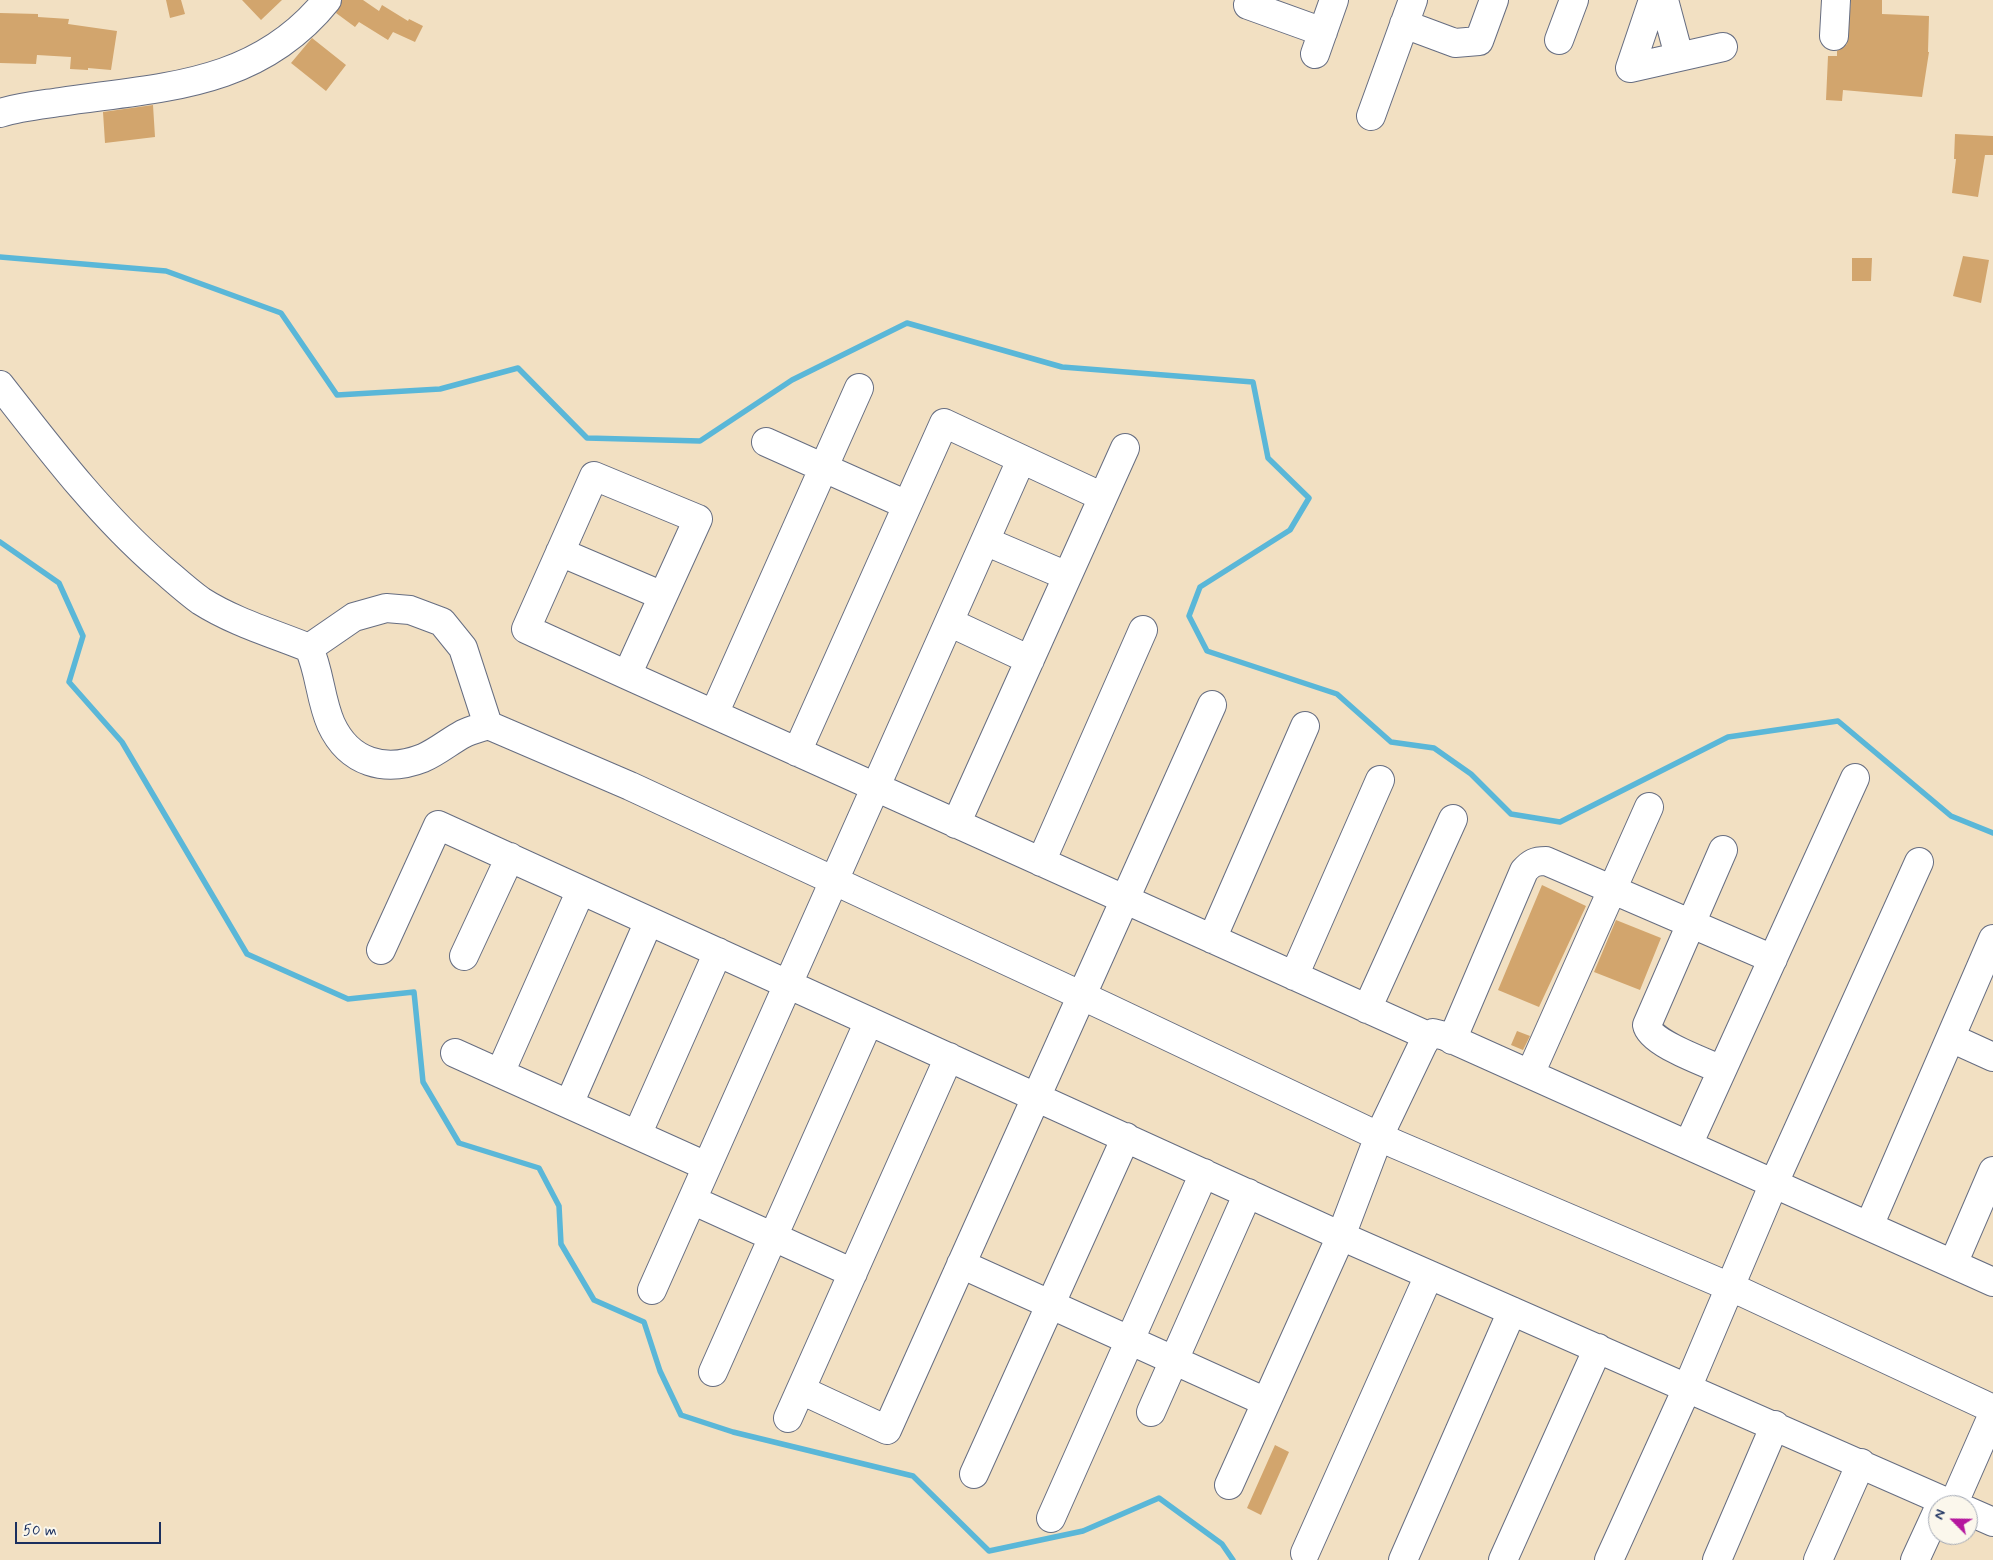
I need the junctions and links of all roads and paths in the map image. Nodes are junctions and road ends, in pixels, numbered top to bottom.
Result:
1 (327, 0) edge
2 (1250, 0) edge
3 (1334, 0) edge
4 (1494, 0) edge
5 (1574, 0) edge
6 (1653, 0) edge
7 (1664, 0) edge
8 (1836, 0) edge
9 (1409, 12) edge
10 (1834, 36) dead end
11 (1559, 40) dead end
12 (1723, 47) dead end
13 (1679, 56) junction
14 (0, 112) edge
15 (1371, 116) dead end
16 (0, 386) edge
17 (859, 388) dead end
18 (766, 442) dead end
19 (1126, 448) dead end
20 (1021, 460) junction
21 (823, 467) junction
22 (1103, 497) junction
23 (907, 505) junction
24 (985, 541) junction
25 (560, 552) junction
26 (1067, 576) junction
27 (663, 596) junction
28 (949, 622) junction
29 (1143, 630) dead end
30 (308, 648) junction
31 (1030, 660) junction
32 (627, 675) junction
33 (1212, 705) dead end
34 (714, 714) junction
35 (488, 725) junction
36 (1305, 726) dead end
37 (797, 752) junction
38 (1856, 778) dead end
39 (1380, 780) dead end
40 (876, 787) junction
41 (1649, 806) dead end
42 (1453, 819) dead end
43 (956, 824) junction
44 (1723, 850) dead end
45 (510, 857) junction
46 (1041, 862) junction
47 (1919, 862) dead end
48 (834, 881) junction
49 (581, 890) junction
50 (1612, 890) junction
51 (1124, 899) junction
52 (649, 921) junction
53 (1690, 924) junction
54 (1212, 939) junction
55 (1993, 939) edge
56 (382, 950) dead end
57 (718, 952) junction
58 (464, 956) dead end
59 (1773, 959) junction
60 (1294, 976) junction
61 (787, 984) junction
62 (1081, 995) junction
63 (1367, 1009) junction
64 (869, 1021) junction
65 (1440, 1038) junction
66 (1950, 1038) junction
67 (455, 1052) dead end
68 (949, 1057) junction
69 (1993, 1057) edge
70 (1722, 1070) junction
71 (500, 1073) junction
72 (1530, 1074) junction
73 (1036, 1096) junction
74 (569, 1104) junction
75 (637, 1135) junction
76 (1380, 1136) junction
77 (1126, 1137) junction
78 (1688, 1145) junction
79 (706, 1166) junction
80 (1993, 1171) edge
81 (1204, 1174) junction
82 (1774, 1184) junction
83 (1248, 1194) junction
84 (692, 1200) junction
85 (1869, 1226) junction
86 (1341, 1236) junction
87 (773, 1237) junction
88 (961, 1264) junction
89 (1953, 1264) junction
90 (853, 1273) junction
91 (1430, 1275) junction
92 (1993, 1282) edge
93 (1730, 1288) junction
94 (652, 1290) dead end
95 (1050, 1304) junction
96 (1512, 1311) junction
97 (1129, 1340) junction
98 (1598, 1348) junction
99 (1175, 1361) junction
100 (713, 1372) dead end
101 (1688, 1386) junction
102 (801, 1390) junction
103 (1266, 1402) junction
104 (1993, 1408) edge
105 (1151, 1412) dead end
106 (1993, 1414) edge
107 (788, 1418) dead end
108 (1775, 1425) junction
109 (1861, 1464) junction
110 (974, 1474) dead end
111 (1229, 1485) dead end
112 (1951, 1495) edge
113 (1928, 1496) edge
114 (1978, 1515) edge
115 (1051, 1518) dead end
116 (1993, 1522) edge
117 (1928, 1537) edge
118 (1305, 1553) dead end
119 (1403, 1560) edge
120 (1503, 1560) edge
121 (1609, 1560) edge
122 (1718, 1560) edge
123 (1818, 1560) edge
124 (1915, 1560) edge

1 - 14 street
2 - 3 street
4 - 9 street
5 - 11 street
6 - 13 street
7 - 13 street
8 - 10 street
9 - 15 street
12 - 13 street
16 - 30 street
17 - 21 street
18 - 21 street
19 - 22 street
20 - 22 street
20 - 23 street
20 - 24 street
21 - 23 street
21 - 34 street
22 - 26 street
23 - 37 street
24 - 26 street
24 - 28 street
25 - 27 street
25 - 27 street
25 - 32 street
26 - 31 street
27 - 32 street
28 - 31 street
28 - 40 street
29 - 46 street
30 - 35 street
30 - 35 street
31 - 43 street
32 - 34 street
33 - 51 street
34 - 37 street
35 - 48 street
36 - 54 street
37 - 40 street
38 - 59 street
39 - 60 street
40 - 43 street
40 - 48 street
41 - 50 street
42 - 63 street
43 - 46 street
44 - 53 street
45 - 49 street
45 - 56 street
45 - 58 street
46 - 51 street
47 - 82 street
48 - 61 street
48 - 62 street
49 - 52 street
49 - 71 street
50 - 53 street
50 - 65 street
50 - 72 street
51 - 54 street
51 - 62 street
52 - 57 street
52 - 74 street
53 - 59 street
53 - 70 street
54 - 60 street
55 - 66 street
57 - 61 street
57 - 75 street
59 - 70 street
60 - 63 street
61 - 64 street
61 - 79 street
62 - 73 street
62 - 76 street
63 - 65 street
64 - 68 street
64 - 87 street
65 - 72 street
65 - 76 street
66 - 69 street
66 - 85 street
67 - 71 street
68 - 73 street
68 - 90 street
70 - 78 street
71 - 74 street
72 - 78 street
73 - 77 street
73 - 88 street
74 - 75 street
75 - 79 street
76 - 86 street
76 - 93 street
77 - 81 street
77 - 95 street
78 - 82 street
79 - 84 street
80 - 89 street
81 - 83 street
81 - 97 street
82 - 85 street
82 - 93 street
83 - 86 street
83 - 99 street
84 - 87 street
84 - 94 street
85 - 89 street
86 - 91 street
86 - 103 street
87 - 90 street
87 - 100 street
88 - 95 street
88 - 102 street
89 - 92 street
90 - 102 street
91 - 96 street
91 - 118 street
93 - 101 street
93 - 104 street
95 - 97 street
95 - 110 street
96 - 98 street
96 - 119 street
97 - 99 street
97 - 115 street
98 - 101 street
98 - 120 street
99 - 103 street
99 - 105 street
101 - 108 street
101 - 121 street
102 - 107 street
103 - 111 street
106 - 112 street
108 - 109 street
108 - 122 street
109 - 113 street
109 - 123 street
114 - 116 street
117 - 124 street

